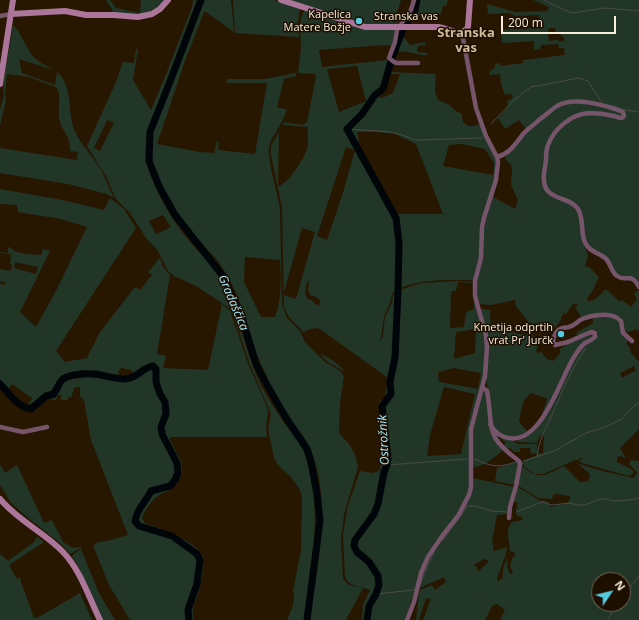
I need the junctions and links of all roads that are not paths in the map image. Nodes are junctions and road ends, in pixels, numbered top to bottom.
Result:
1 (13, 0) edge
2 (168, 0) edge
3 (281, 0) edge
4 (414, 0) edge
5 (470, 0) edge
6 (11, 14) junction
7 (0, 16) edge
8 (402, 27) junction
9 (462, 33) junction
10 (418, 63) dead end
11 (0, 83) edge
12 (497, 157) junction
13 (639, 287) edge
14 (632, 341) dead end
15 (482, 387) junction
16 (490, 424) junction
17 (0, 427) edge
18 (47, 427) dead end
19 (0, 499) edge
20 (509, 518) dead end
21 (100, 620) edge
22 (407, 620) edge

1 - 6 street
2 - 6 street
3 - 8 street, Stranska vas
4 - 8 street
5 - 9 street
6 - 7 street
6 - 11 street
8 - 9 street, Stranska vas
8 - 10 street
9 - 12 street
12 - 13 street
12 - 15 street
14 - 16 street
15 - 16 street
15 - 22 street
16 - 20 street
17 - 18 street
19 - 21 street

